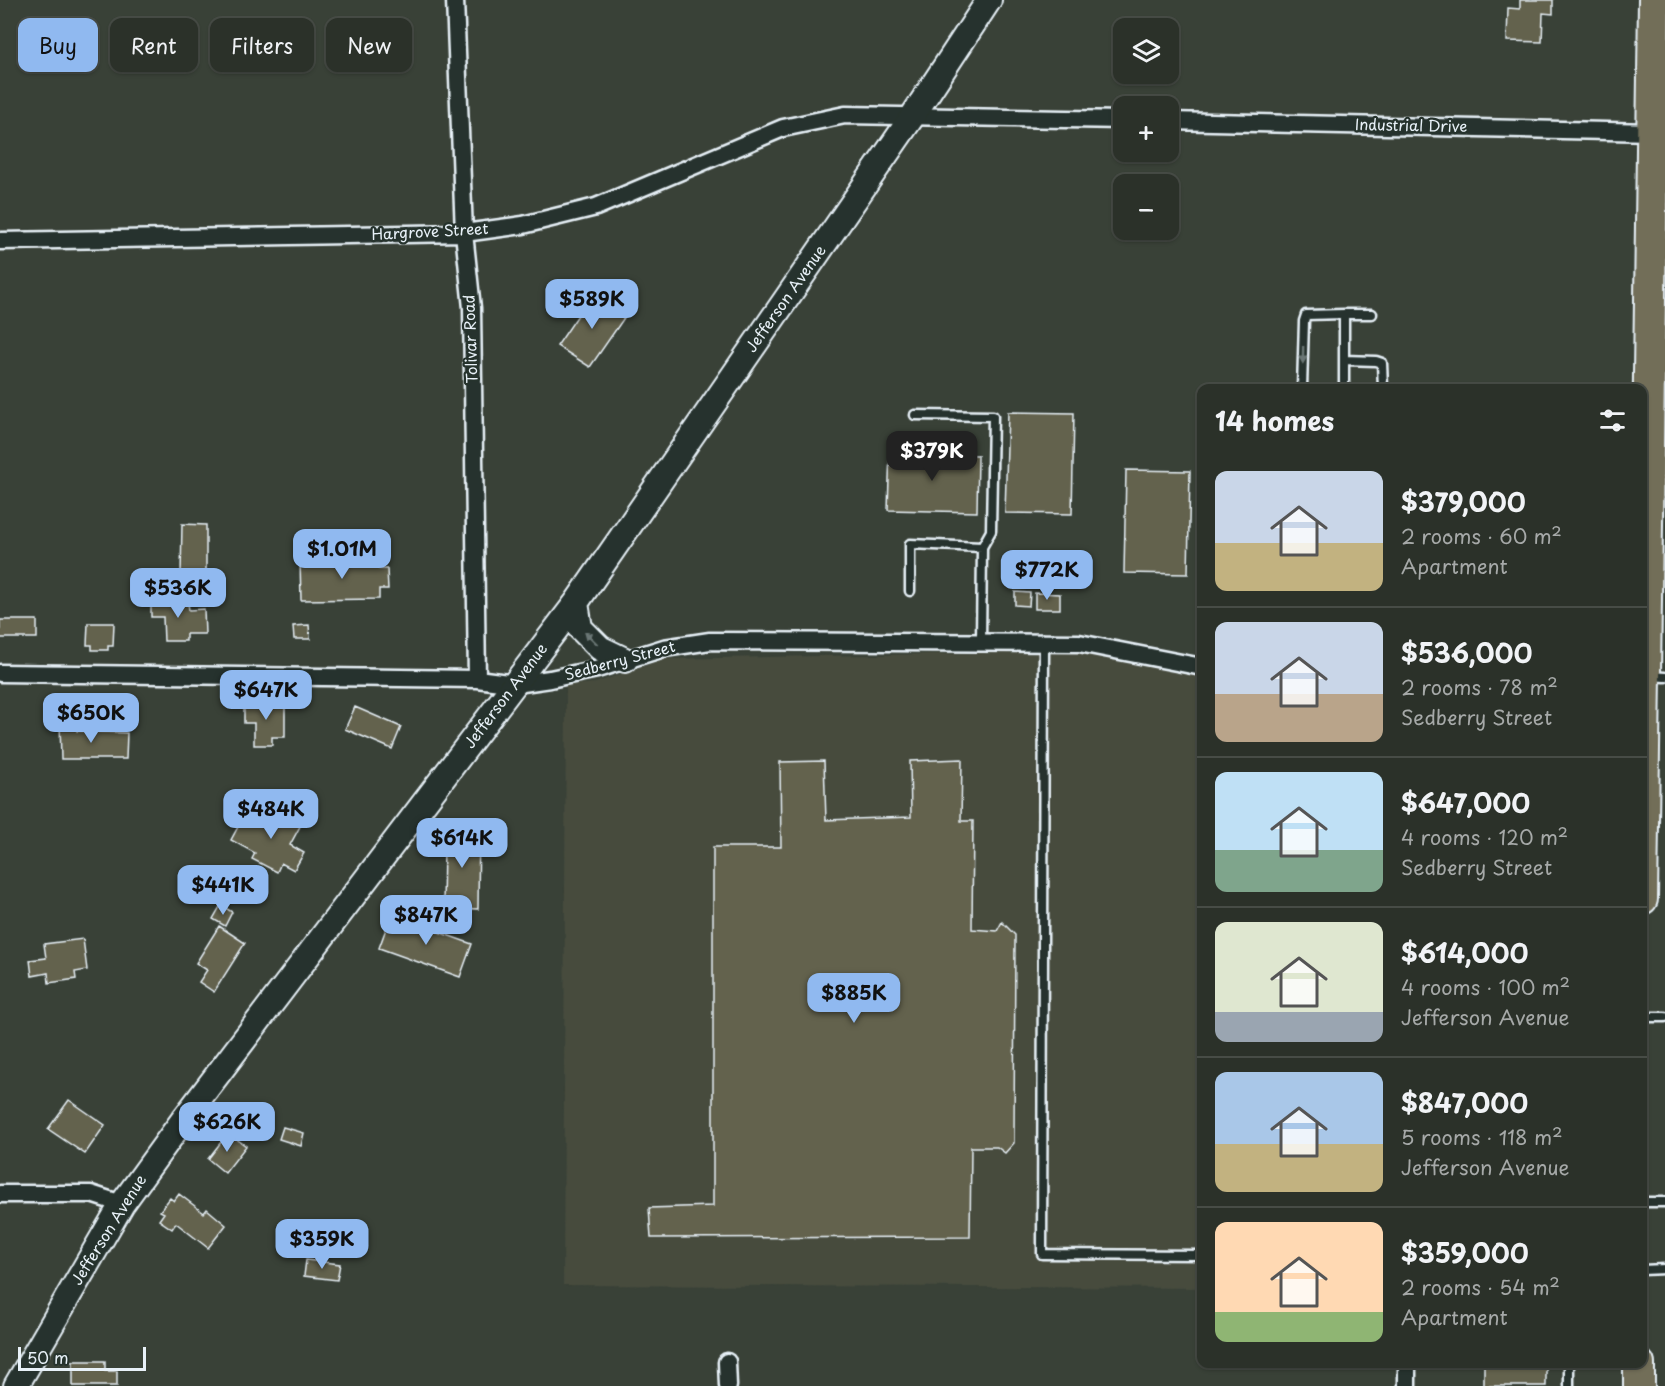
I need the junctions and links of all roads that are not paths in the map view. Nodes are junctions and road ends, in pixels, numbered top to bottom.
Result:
1 (455, 0) edge
2 (989, 0) edge
3 (1654, 0) edge
4 (912, 117) junction
5 (1113, 120) edge
6 (1179, 121) edge
7 (1659, 132) edge
8 (464, 233) junction
9 (0, 241) edge
10 (1344, 314) junction
11 (1372, 314) dead end
12 (1344, 360) junction
13 (1302, 384) edge
14 (1344, 384) edge
15 (1383, 384) edge
16 (915, 415) dead end
17 (982, 547) junction
18 (910, 591) dead end
19 (576, 603) junction
20 (981, 643) junction
21 (1044, 643) junction
22 (625, 660) junction
23 (1197, 666) edge
24 (0, 673) edge
25 (1651, 676) edge
26 (477, 679) junction
27 (516, 684) junction
28 (1647, 750) edge
29 (1647, 1017) edge
30 (1665, 1017) edge
31 (0, 1194) edge
32 (1647, 1202) edge
33 (1665, 1202) edge
34 (122, 1204) junction
35 (1197, 1256) edge
36 (1665, 1269) edge
37 (1647, 1270) edge
38 (727, 1362) dead end
39 (1407, 1368) edge
40 (1569, 1368) edge
41 (1639, 1368) edge
42 (16, 1386) edge
43 (728, 1386) edge
44 (1407, 1386) edge
45 (1569, 1386) edge
46 (1639, 1386) edge

1 - 8 street, Tolivar Road
2 - 4 street, Jefferson Avenue
3 - 7 highway
4 - 5 street
4 - 8 street, Hargrove Street
4 - 19 street, Jefferson Avenue
6 - 7 street, Industrial Drive
7 - 25 highway
8 - 9 street, Hargrove Street
8 - 26 street, Tolivar Road
10 - 11 lane
10 - 12 lane
10 -> 13 lane
12 - 14 lane
12 - 15 lane
16 - 17 lane
17 - 18 lane
17 - 20 lane
22 -> 19 street
19 - 27 street, Jefferson Avenue
20 - 21 street, Sedberry Street
20 - 22 street, Sedberry Street
21 - 23 street, Sedberry Street
21 - 35 lane
22 - 27 street, Sedberry Street
24 - 26 street, Sedberry Street
25 - 28 highway
26 - 27 street, Sedberry Street
27 - 34 street, Jefferson Avenue
29 - 30 lane
31 - 34 street
32 - 33 lane
34 - 42 street, Jefferson Avenue
36 - 37 lane
38 - 43 street
39 - 44 street
40 - 45 lane
41 - 46 highway

